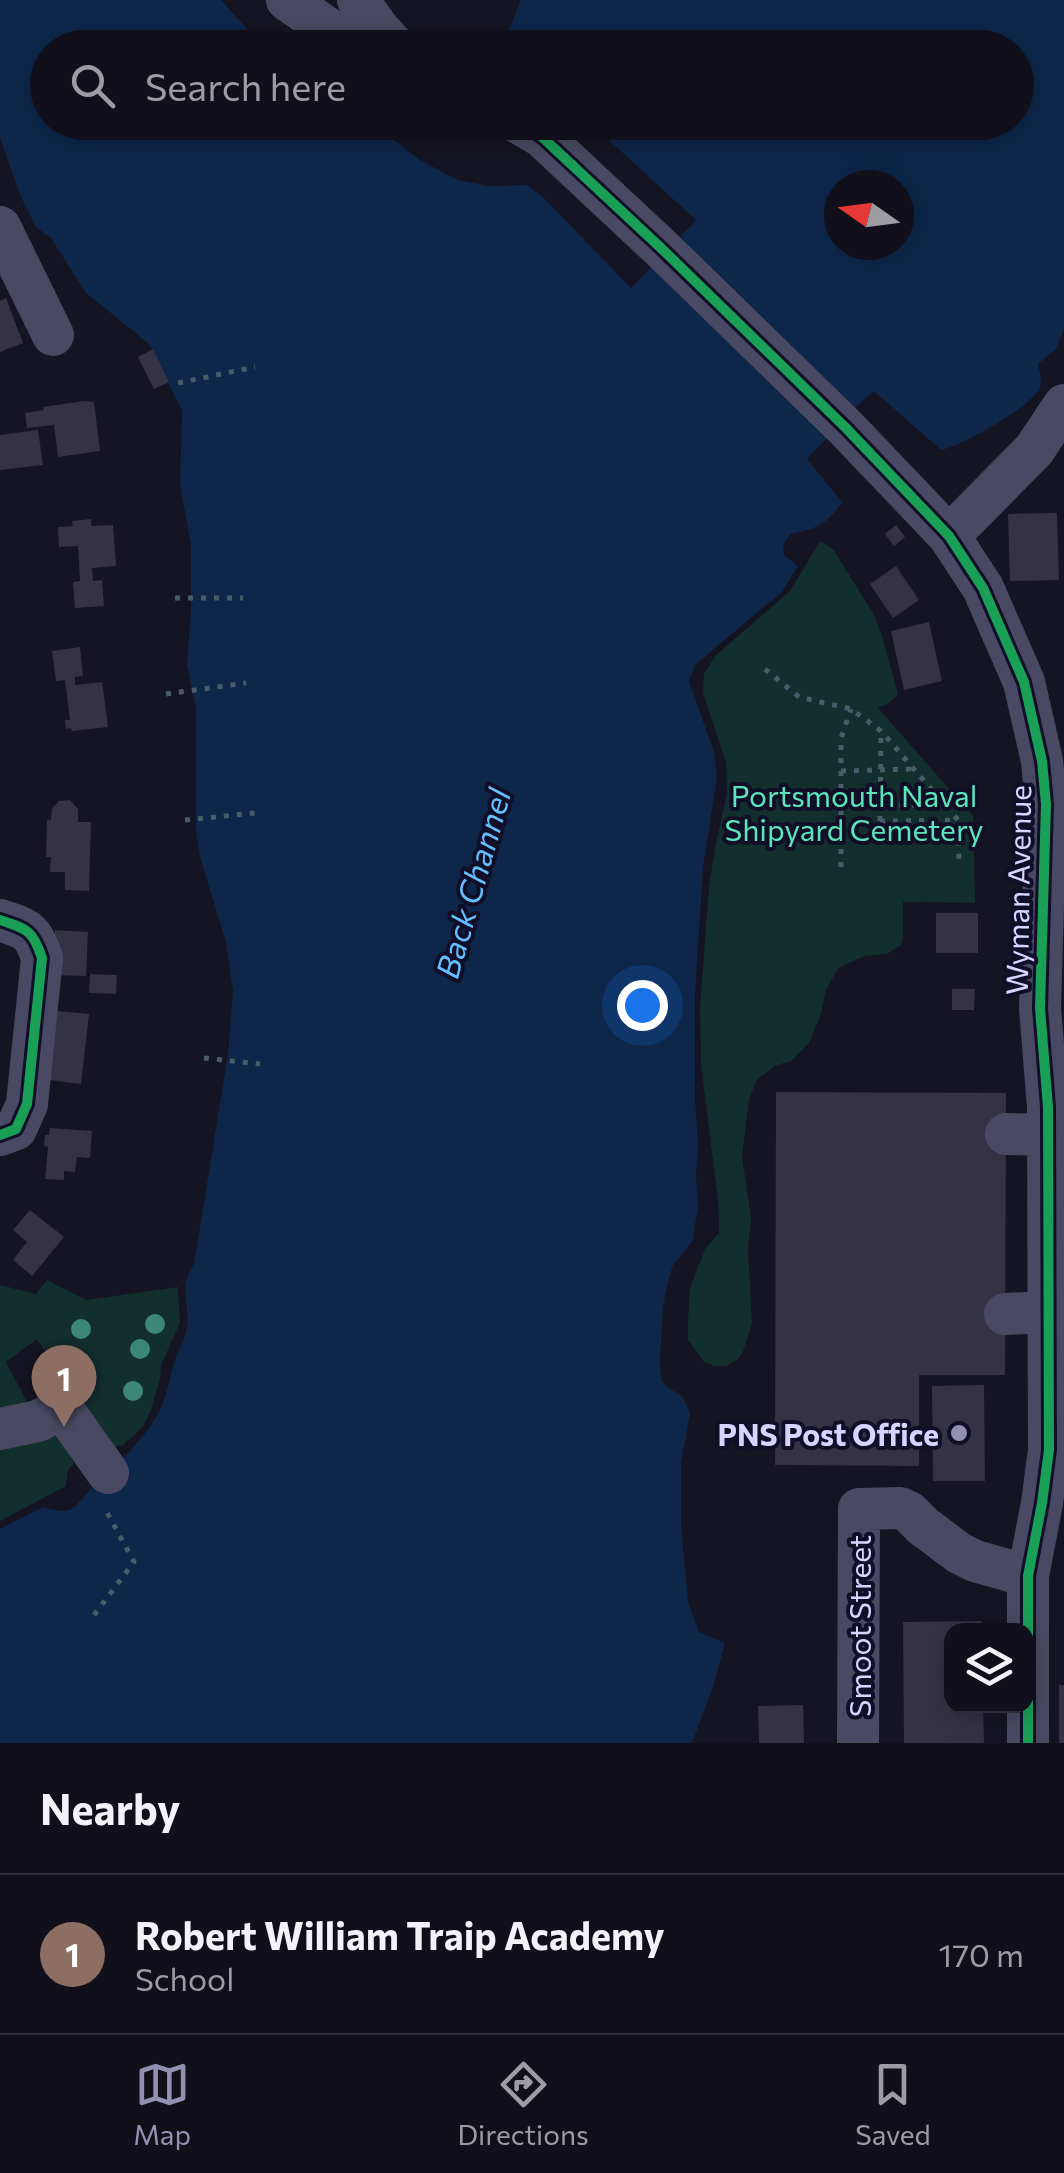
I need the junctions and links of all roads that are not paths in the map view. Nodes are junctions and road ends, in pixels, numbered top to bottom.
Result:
1 (287, 0) edge
2 (303, 0) edge
3 (341, 20) edge
4 (545, 140) edge
5 (0, 227) edge
6 (53, 335) dead end
7 (1064, 405) edge
8 (949, 536) junction
9 (1055, 830) edge
10 (0, 920) edge
11 (1006, 1134) dead end
12 (0, 1135) edge
13 (1048, 1135) junction
14 (1048, 1312) junction
15 (1005, 1314) dead end
16 (0, 1429) edge
17 (104, 1486) road end
18 (1053, 1503) edge
19 (1028, 1576) junction
20 (858, 1743) edge
21 (1028, 1743) edge

1 - 3 street
2 - 3 street
4 - 8 street, Wyman Avenue
5 - 6 street
7 - 8 street
8 - 9 street, Wyman Avenue
9 - 13 street, Wyman Avenue
10 - 12 street
11 - 13 street
13 - 14 street, Wyman Avenue
14 - 15 street
14 - 18 street, Wyman Avenue
16 - 17 street
18 - 19 street, Wyman Avenue
19 - 20 street, Smoot Street
19 - 21 street, Wyman Avenue

